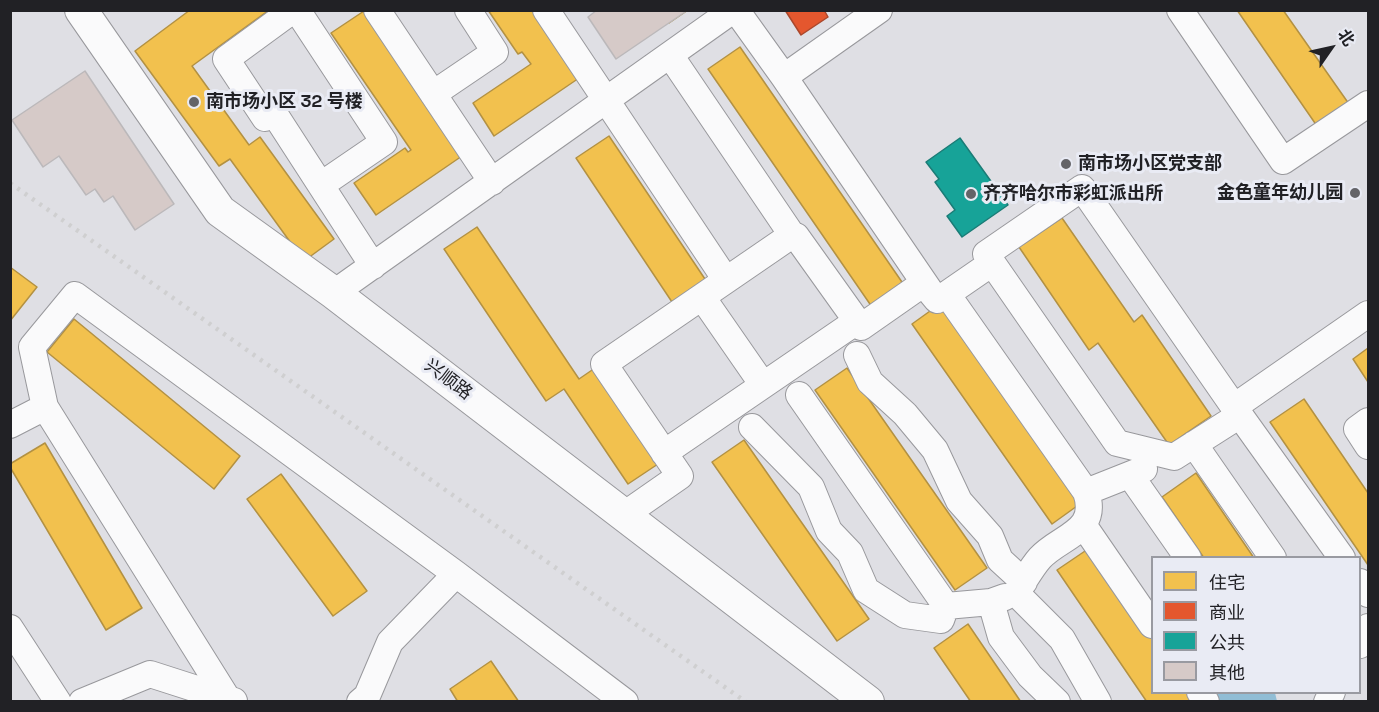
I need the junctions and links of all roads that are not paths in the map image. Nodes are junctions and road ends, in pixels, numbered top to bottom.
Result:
1 (81, 10) edge
2 (295, 10) edge
3 (377, 10) edge
4 (468, 10) edge
5 (546, 10) edge
6 (734, 10) edge
7 (879, 10) edge
8 (1180, 10) edge
9 (850, 19) edge
10 (670, 55) junction
11 (784, 77) junction
12 (433, 94) junction
13 (606, 100) junction
14 (1368, 104) edge
15 (492, 182) junction
16 (321, 184) junction
17 (796, 236) dead end
18 (992, 263) junction
19 (373, 266) junction
20 (726, 280) junction
21 (935, 288) junction
22 (334, 293) junction
23 (702, 297) junction
24 (1368, 314) edge
25 (857, 321) junction
26 (857, 355) dead end
27 (763, 385) junction
28 (799, 394) dead end
29 (45, 407) junction
30 (1237, 411) junction
31 (1368, 421) edge
32 (10, 425) edge
33 (752, 427) dead end
34 (1368, 446) edge
35 (1184, 450) junction
36 (664, 453) junction
37 (1130, 475) junction
38 (1086, 492) junction
39 (624, 515) junction
40 (1084, 526) junction
41 (1187, 556) edge
42 (1271, 556) edge
43 (1341, 556) edge
44 (456, 574) junction
45 (1020, 588) junction
46 (991, 602) junction
47 (946, 606) junction
48 (1151, 624) edge
49 (10, 628) edge
50 (232, 700) edge
51 (58, 702) edge
52 (82, 702) edge
53 (360, 702) edge
54 (625, 702) edge
55 (868, 702) edge
56 (1057, 702) edge
57 (1098, 702) edge

1 - 22 street, 兴顺路
2 - 16 street
2 - 16 street
3 - 12 street
4 - 12 street
5 - 13 street
6 - 10 street
6 - 11 street
7 - 9 street
8 - 14 street
9 - 11 street
10 - 13 street
10 - 20 street
11 - 21 street
12 - 15 street
13 - 15 street
13 - 20 street
15 - 19 street
16 - 19 street
17 - 25 street
18 - 21 street
18 - 30 street
18 - 35 street
19 - 22 street
20 - 23 street
21 - 25 street
21 - 38 street
22 - 39 street, 兴顺路
23 - 27 street
23 - 36 street
24 - 30 street
25 - 27 street
26 - 45 street
27 - 36 street
28 - 47 street
29 - 32 street
29 - 44 street
29 - 50 street
30 - 35 street
30 - 43 street
31 - 34 street
33 - 47 street
35 - 37 street
35 - 42 street
36 - 39 street
37 - 38 street
37 - 41 street
38 - 40 street
39 - 55 street, 兴顺路
40 - 45 street
40 - 48 street
44 - 53 street
44 - 54 street
45 - 46 street
45 - 57 street
46 - 47 street
46 - 56 street
49 - 51 street
50 - 52 street

